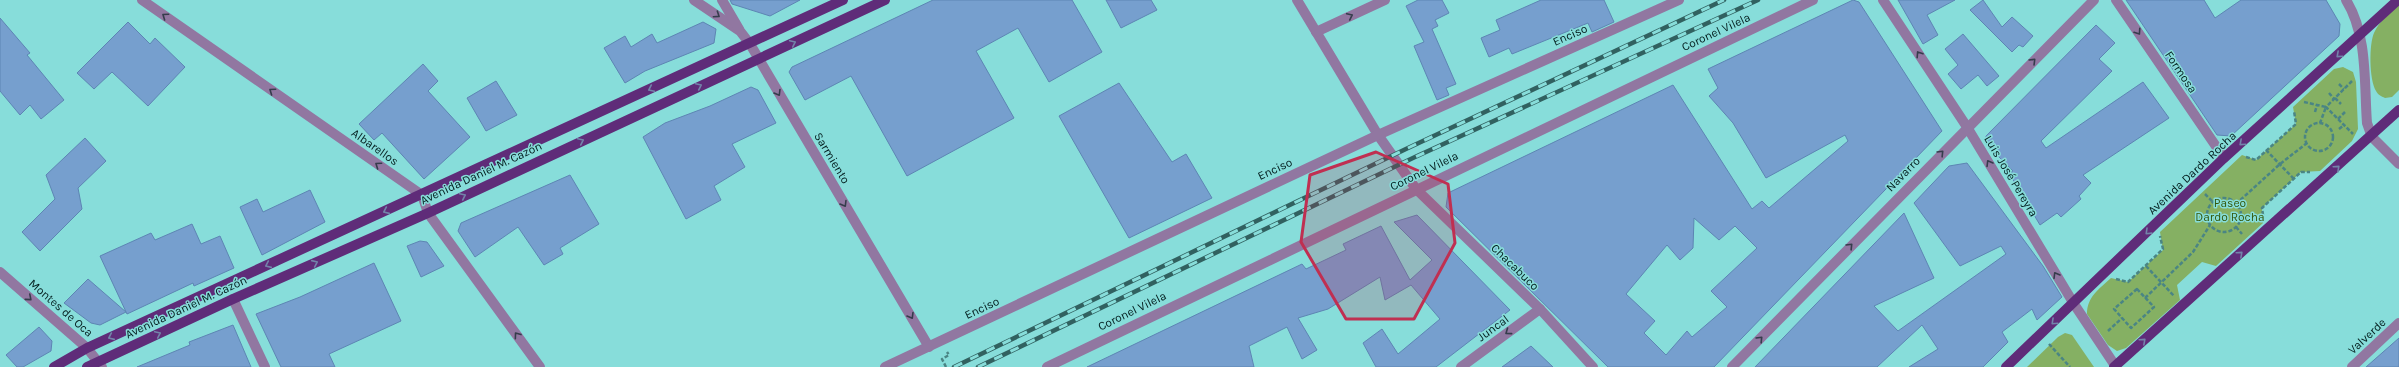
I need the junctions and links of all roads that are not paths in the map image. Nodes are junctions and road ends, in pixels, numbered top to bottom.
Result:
1 (142, 0) edge
2 (694, 0) edge
3 (722, 0) edge
4 (843, 0) edge
5 (885, 0) edge
6 (1297, 0) edge
7 (1385, 0) edge
8 (1679, 0) edge
9 (1813, 0) edge
10 (1883, 0) edge
11 (2094, 0) edge
12 (2116, 0) edge
13 (2346, 0) edge
14 (2398, 0) edge
15 (740, 31) junction
16 (1316, 32) junction
17 (2360, 36) junction
18 (750, 44) junction
19 (758, 59) junction
20 (2399, 110) edge
21 (1967, 127) junction
22 (1378, 135) junction
23 (2372, 137) junction
24 (2228, 155) junction
25 (2399, 164) edge
26 (1416, 189) junction
27 (422, 195) junction
28 (428, 213) junction
29 (0, 272) edge
30 (234, 299) junction
31 (2074, 304) junction
32 (1540, 309) junction
33 (2399, 323) edge
34 (929, 347) junction
35 (87, 348) junction
36 (100, 364) edge
37 (54, 367) edge
38 (88, 367) edge
39 (265, 367) edge
40 (540, 367) edge
41 (885, 367) edge
42 (1047, 367) edge
43 (1461, 367) edge
44 (1593, 367) edge
45 (1732, 367) edge
46 (2006, 367) edge
47 (2115, 367) edge
48 (2352, 367) edge

27 -> 1 street, Albarellos
2 -> 15 street, Sarmiento
3 - 15 street
4 - 18 main road, Avenida Daniel M. Cazón
19 -> 5 main road, Avenida Daniel M. Cazón
6 - 16 street
16 -> 7 street
8 - 22 street, Enciso
9 - 26 street, Coronel Vilela
21 -> 10 street, Luis José Pereyra
21 -> 11 street, Navarro
12 -> 24 street, Formosa
13 - 17 street
14 - 17 main road, Avenida Dardo Rocha
15 - 18 street, Sarmiento
16 - 22 street
17 - 23 street
17 -> 24 main road, Avenida Dardo Rocha
18 - 19 street, Sarmiento
18 -> 27 main road, Avenida Daniel M. Cazón
28 -> 19 main road, Avenida Daniel M. Cazón
19 -> 34 street, Sarmiento
20 - 23 main road
31 -> 21 street, Luis José Pereyra
45 -> 21 street, Navarro
22 - 26 street, Chacabuco
22 - 34 street, Enciso
23 - 25 street
47 -> 23 main road
24 -> 31 main road, Avenida Dardo Rocha
26 - 32 street, Chacabuco
26 - 42 street, Coronel Vilela
27 - 28 street
27 -> 35 main road, Avenida Daniel M. Cazón
30 -> 28 main road, Avenida Daniel M. Cazón
40 -> 28 street
29 -> 35 street, Montes de Oca
36 -> 30 main road, Avenida Daniel M. Cazón
30 - 39 street
31 -> 46 main road, Avenida Dardo Rocha
31 - 47 street, Luis José Pereyra
32 -> 43 street, Juncal
32 - 44 street, Chacabuco
33 - 48 street, Valverde
34 - 41 street, Enciso
35 - 36 street, Montes de Oca
35 - 37 main road, Avenida Daniel M. Cazón
36 - 38 main road, Avenida Daniel M. Cazón

